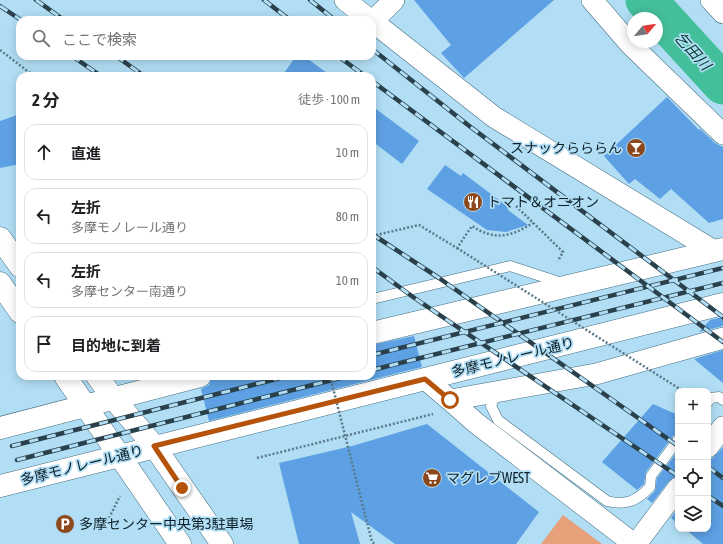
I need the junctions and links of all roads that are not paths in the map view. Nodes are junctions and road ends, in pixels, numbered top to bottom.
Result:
1 (345, 0) edge
2 (394, 0) edge
3 (592, 0) edge
4 (711, 0) edge
5 (723, 13) edge
6 (366, 16) edge
7 (376, 17) edge
8 (376, 24) edge
9 (723, 134) edge
10 (0, 238) edge
11 (719, 250) edge
12 (16, 260) edge
13 (0, 283) edge
14 (571, 286) junction
15 (376, 297) edge
16 (723, 304) edge
17 (16, 306) edge
18 (376, 332) edge
19 (723, 338) edge
20 (425, 379) junction
21 (68, 380) edge
22 (100, 380) edge
23 (184, 380) edge
24 (496, 393) junction
25 (113, 398) junction
26 (711, 398) edge
27 (450, 400) junction
28 (723, 400) edge
29 (85, 405) junction
30 (723, 427) edge
31 (0, 428) edge
32 (711, 443) edge
33 (675, 444) edge
34 (154, 446) junction
35 (120, 456) junction
36 (0, 486) edge
37 (675, 492) edge
38 (180, 544) edge
39 (222, 544) edge
40 (635, 544) edge

1 - 6 street
2 - 7 street
3 - 9 street
4 - 5 street
8 - 11 street
10 - 12 main road
11 - 14 main road
13 - 17 main road
14 - 15 lane
14 - 18 main road
16 - 20 main road, 多摩モノレール通り
19 - 24 street
20 - 27 street
20 - 34 main road, 多摩モノレール通り
21 - 29 main road
22 - 25 main road
23 - 25 main road
24 - 27 street
24 - 33 lane
25 - 29 main road
25 - 34 main road
26 - 28 lane
27 - 40 street
29 - 31 main road
29 - 35 main road
30 - 32 street
34 - 35 main road, 多摩モノレール通り
34 - 39 main road
35 - 36 main road, 多摩モノレール通り
35 - 38 main road
37 - 40 street

